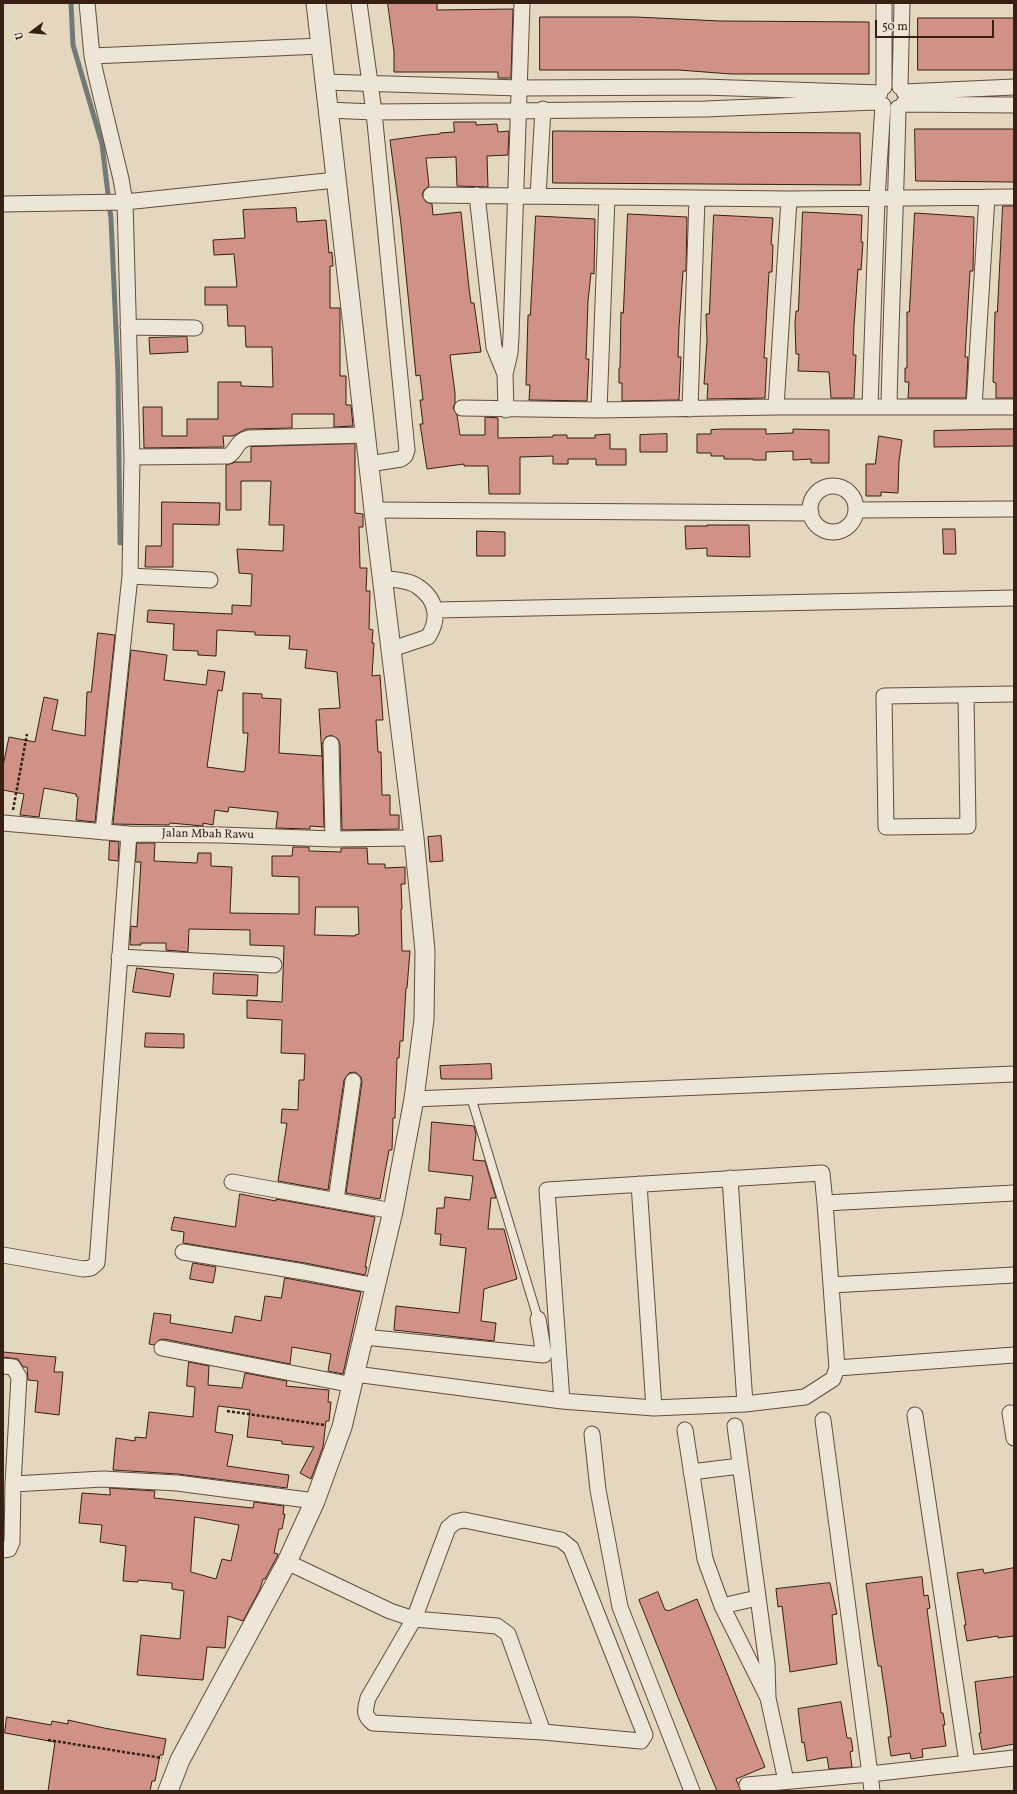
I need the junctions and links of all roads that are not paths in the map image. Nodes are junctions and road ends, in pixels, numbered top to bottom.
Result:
1 (87, 3) edge
2 (316, 3) edge
3 (359, 3) edge
4 (522, 3) edge
5 (884, 3) edge
6 (902, 3) edge
7 (321, 46) junction
8 (92, 56) junction
9 (324, 82) junction
10 (371, 84) junction
11 (704, 87) junction
12 (1014, 87) edge
13 (520, 88) junction
14 (892, 97) junction
15 (1014, 105) edge
16 (520, 109) junction
17 (543, 109) junction
18 (704, 109) junction
19 (327, 110) junction
20 (374, 112) junction
21 (336, 180) junction
22 (431, 195) dead end
23 (477, 195) junction
24 (516, 196) junction
25 (538, 196) junction
26 (607, 197) junction
27 (987, 197) junction
28 (1014, 197) edge
29 (697, 198) junction
30 (878, 198) junction
31 (896, 198) junction
32 (789, 199) junction
33 (116, 203) junction
34 (3, 204) edge
35 (874, 278) junction
36 (892, 279) junction
37 (128, 327) junction
38 (195, 328) dead end
39 (505, 374) junction
40 (870, 406) junction
41 (889, 406) junction
42 (776, 407) junction
43 (974, 407) junction
44 (1014, 407) edge
45 (462, 408) dead end
46 (690, 409) junction
47 (506, 410) junction
48 (599, 410) junction
49 (365, 435) junction
50 (132, 457) junction
51 (368, 464) junction
52 (1014, 508) edge
53 (374, 510) junction
54 (856, 510) junction
55 (811, 513) junction
56 (130, 576) junction
57 (383, 578) junction
58 (210, 580) dead end
59 (1014, 598) edge
60 (436, 610) junction
61 (392, 648) junction
62 (1014, 694) edge
63 (966, 695) junction
64 (331, 744) dead end
65 (7, 823) edge
66 (103, 832) junction
67 (129, 834) junction
68 (414, 838) junction
69 (333, 839) junction
70 (124, 957) junction
71 (274, 965) dead end
72 (1014, 1074) edge
73 (353, 1081) dead end
74 (471, 1097) junction
75 (414, 1099) junction
76 (730, 1178) junction
77 (232, 1182) dead end
78 (639, 1184) junction
79 (1014, 1193) edge
80 (336, 1200) junction
81 (825, 1203) junction
82 (393, 1211) junction
83 (183, 1252) dead end
84 (3, 1255) edge
85 (1014, 1274) edge
86 (831, 1285) junction
87 (376, 1286) junction
88 (538, 1319) joint
89 (364, 1337) junction
90 (162, 1348) dead end
91 (1014, 1355) edge
92 (3, 1366) edge
93 (837, 1368) junction
94 (354, 1380) junction
95 (562, 1401) junction
96 (745, 1404) junction
97 (654, 1408) junction
98 (1010, 1413) dead end
99 (915, 1415) dead end
100 (823, 1420) dead end
101 (735, 1426) dead end
102 (685, 1430) dead end
103 (592, 1434) dead end
104 (1014, 1438) edge
105 (740, 1466) junction
106 (691, 1472) junction
107 (13, 1484) junction
108 (315, 1501) junction
109 (8, 1546) edge
110 (296, 1567) junction
111 (757, 1598) junction
112 (722, 1606) junction
113 (414, 1619) junction
114 (768, 1698) junction
115 (543, 1732) junction
116 (1014, 1758) edge
117 (967, 1763) junction
118 (870, 1774) junction
119 (786, 1781) junction
120 (747, 1785) dead end
121 (168, 1791) edge
122 (692, 1791) edge
123 (872, 1791) edge

1 - 8 street
2 - 7 street
3 - 10 street
4 - 13 street
5 - 14 street
6 - 14 street
7 - 8 street
7 - 9 street
8 - 33 street
9 - 10 street
9 - 19 street
10 - 13 street
10 - 20 street
11 - 13 street
11 - 14 street
11 - 18 street
12 - 14 street
13 - 16 street
14 - 15 street
14 - 18 street
14 - 30 street
14 - 31 street
16 - 17 street
16 - 20 street
16 - 24 street
17 - 18 street
17 - 25 street
19 - 20 street
19 - 21 street
20 - 51 street
21 - 33 street
21 - 49 street
22 - 23 street
23 - 24 street
23 - 39 street
24 - 25 street
24 - 39 street
25 - 26 street
26 - 29 street
26 - 48 street
27 - 28 street
27 - 31 street
27 - 43 street
29 - 32 street
29 - 46 street
30 - 31 street
30 - 32 street
30 - 35 street
31 - 36 street
32 - 42 street
33 - 34 street
33 - 37 street
35 - 36 street
35 - 40 street
36 - 41 street
37 - 38 street
37 - 50 street
39 - 47 street
40 - 41 street
40 - 42 street
41 - 43 street
42 - 46 street
43 - 44 street
45 - 47 street
46 - 48 street
47 - 48 street
49 - 50 street
49 - 51 street
50 - 56 street
51 - 53 street
52 - 54 street
53 - 55 street
53 - 57 street
54 - 55 street
54 - 55 street
56 - 58 street
56 - 66 street
57 - 60 street
57 - 61 street
59 - 60 street
60 - 61 street
61 - 68 street
62 - 63 street
63 - 63 street
64 - 69 street
65 - 66 street, Jalan Mbah Rawu
66 - 67 street, Jalan Mbah Rawu
67 - 69 street, Jalan Mbah Rawu
67 - 70 street
68 - 69 street, Jalan Mbah Rawu
68 - 75 street
70 - 71 street
70 - 84 street
72 - 74 street
73 - 80 street
74 - 75 street
74 - 88 lane
75 - 82 street
76 - 78 street
76 - 81 street
76 - 96 street
77 - 80 street
78 - 95 street
78 - 97 street
79 - 81 street
80 - 82 street
81 - 86 street
82 - 87 street
83 - 87 street
85 - 86 street
86 - 93 street
87 - 89 street
88 - 89 street
89 - 94 street
90 - 94 street
91 - 93 street
92 - 107 street
93 - 96 street
94 - 95 street
94 - 108 street
95 - 97 street
96 - 97 street
98 - 104 street
99 - 117 street
100 - 118 street
101 - 105 street
102 - 106 street
103 - 122 street
105 - 106 street
105 - 111 street
106 - 112 street
107 - 108 street
107 - 109 street
108 - 110 street
110 - 113 street
110 - 121 street
111 - 112 street
111 - 114 street
112 - 114 street
113 - 115 street
113 - 115 street
113 - 115 street
114 - 119 street
116 - 117 street
117 - 118 street
118 - 119 street
118 - 123 street
119 - 120 street

